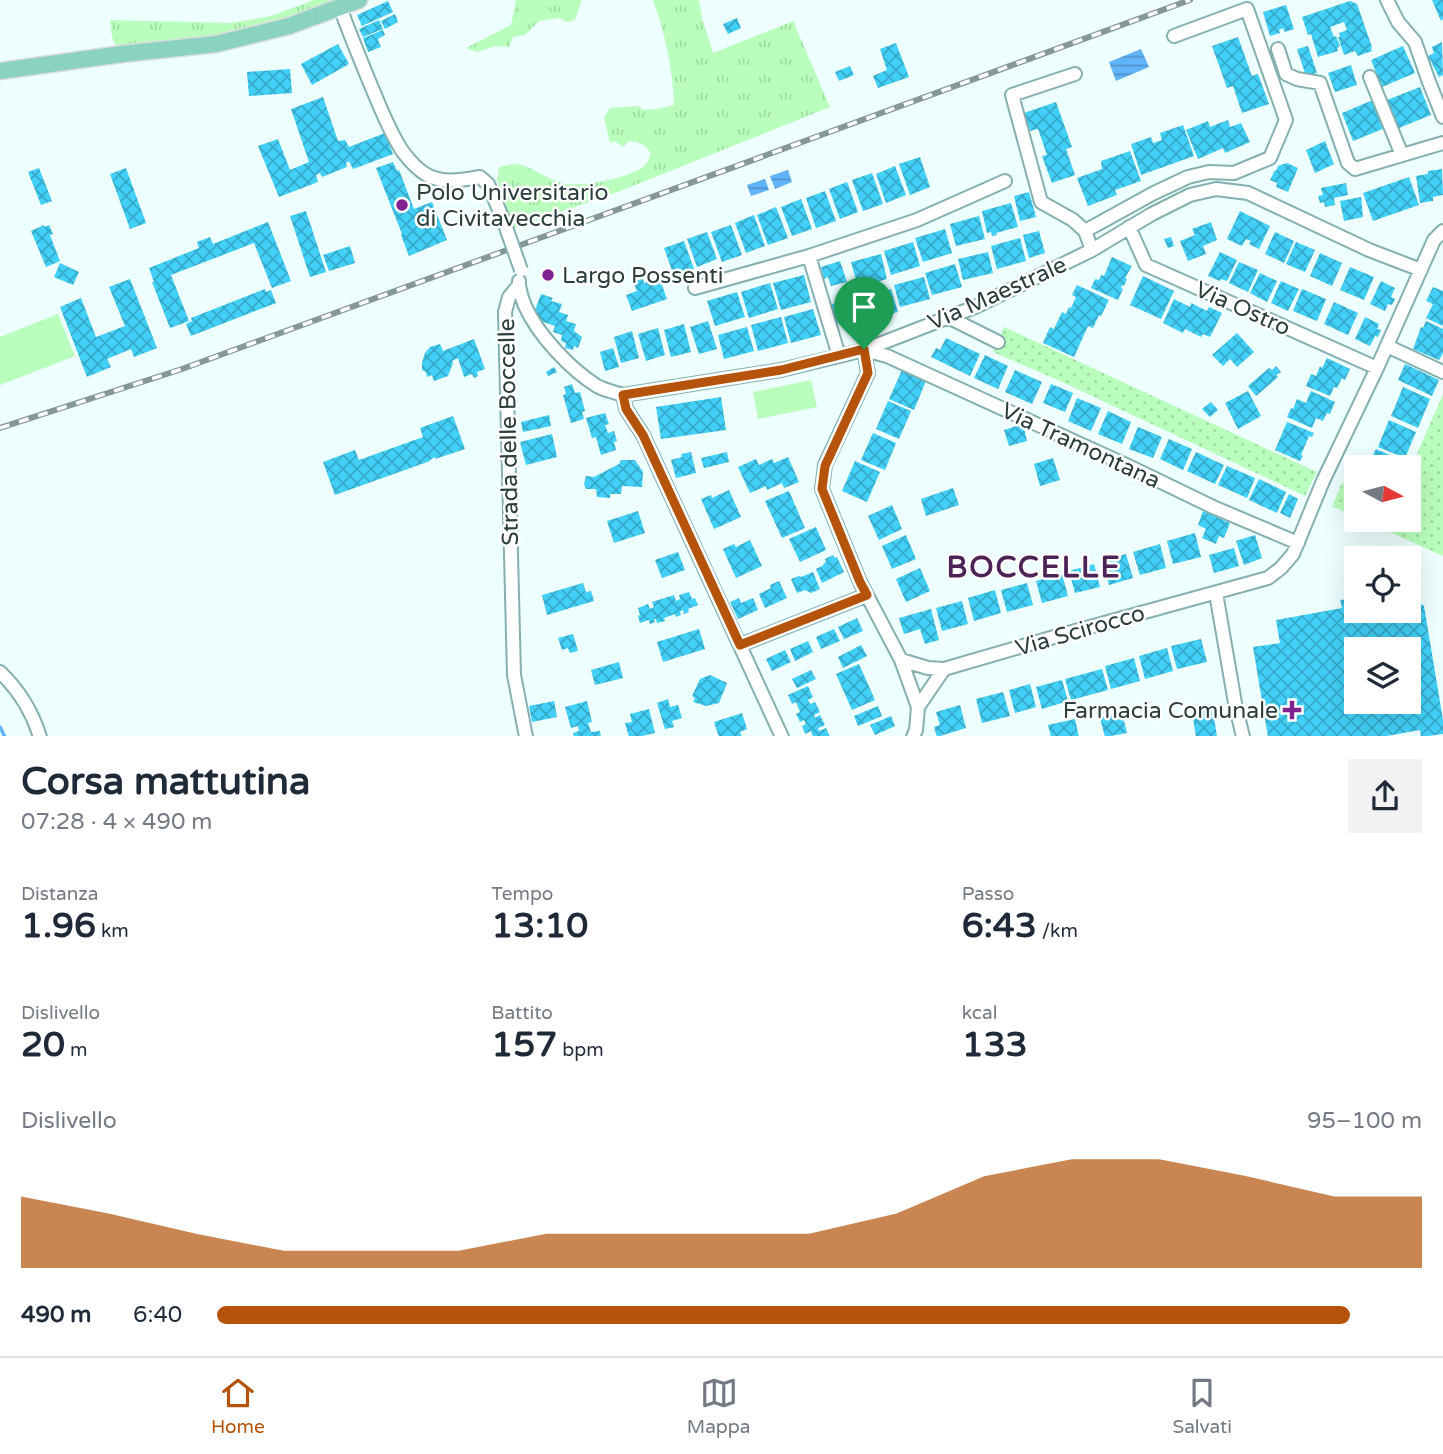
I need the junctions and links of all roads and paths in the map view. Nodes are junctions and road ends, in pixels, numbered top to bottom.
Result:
1 (359, 0) edge
2 (1387, 0) edge
3 (340, 7) junction
4 (1174, 36) dead end
5 (1278, 49) dead end
6 (0, 71) edge
7 (1074, 74) dead end
8 (1370, 77) dead end
9 (1443, 117) edge
10 (1443, 143) edge
11 (1402, 155) junction
12 (1005, 181) dead end
13 (1129, 227) junction
14 (1085, 231) junction
15 (1443, 231) edge
16 (1093, 250) junction
17 (809, 256) junction
18 (1421, 270) junction
19 (519, 285) junction
20 (695, 288) dead end
21 (948, 317) junction
22 (998, 342) dead end
23 (1387, 346) junction
24 (864, 349) junction
25 (839, 356) junction
26 (1377, 368) junction
27 (1443, 372) edge
28 (623, 395) junction
29 (1298, 543) junction
30 (1216, 593) junction
31 (867, 595) junction
32 (740, 645) junction
33 (901, 660) junction
34 (944, 669) junction
35 (0, 672) edge
36 (918, 707) junction
37 (40, 736) edge
38 (526, 736) edge
39 (782, 736) edge
40 (913, 736) edge
41 (1242, 736) edge

1 - 3 main road
2 - 9 street
3 - 6 main road
3 - 19 street, Strada delle Boccelle, bridge
4 - 14 street
5 - 11 street
7 - 14 street
8 - 11 street
10 - 11 street
12 - 17 street
13 - 16 street, Via Maestrale
13 - 18 street, Via Maestrale
13 - 26 street, Via Ostro
14 - 16 street
15 - 18 street, Via Scirocco
16 - 21 street, Via Maestrale
17 - 20 street
17 - 25 street
18 - 23 street, Via Scirocco
19 - 28 street
19 - 38 street, Strada delle Boccelle
21 - 22 street
21 - 24 street, Via Maestrale
23 - 26 street, Via Scirocco
23 - 27 street
24 - 25 street, Via Maestrale
24 - 29 street, Via Tramontana
24 - 31 street
25 - 28 street, Via Maestrale
26 - 29 street, Via Scirocco
28 - 32 street
29 - 30 street, Via Scirocco
30 - 34 street, Via Scirocco
30 - 41 street
31 - 32 street
31 - 33 street
32 - 39 street
33 - 34 street, Via Scirocco
33 - 36 street
34 - 36 street
35 - 37 street
36 - 40 street

